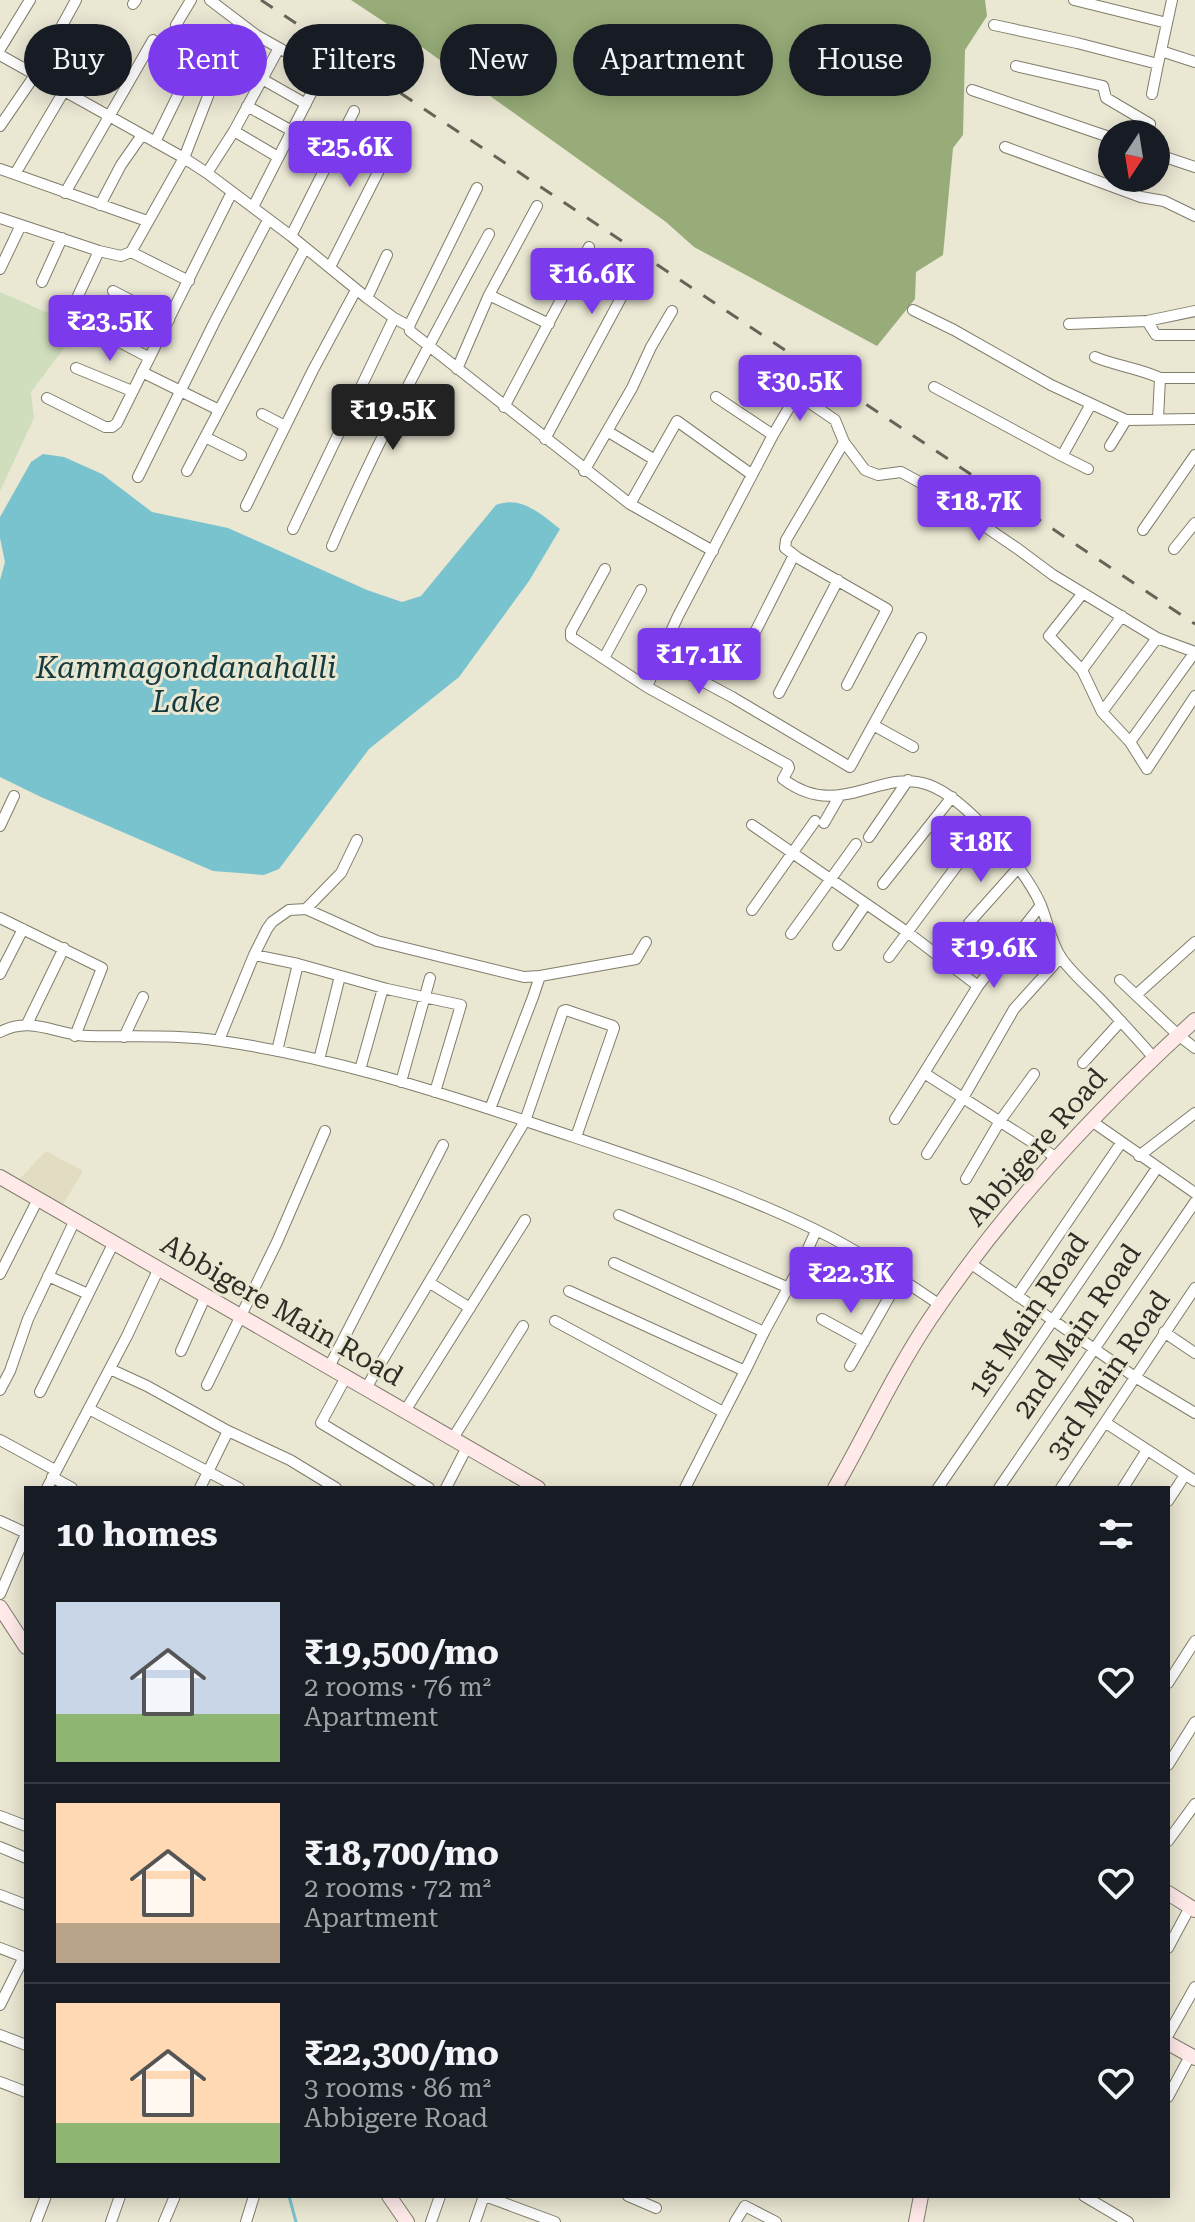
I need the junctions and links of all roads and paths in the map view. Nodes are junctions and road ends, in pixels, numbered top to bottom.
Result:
1 (30, 0) edge
2 (76, 0) edge
3 (191, 0) edge
4 (210, 0) edge
5 (1074, 0) edge
6 (1172, 0) edge
7 (1167, 23) junction
8 (63, 24) edge
9 (177, 24) edge
10 (994, 25) dead end
11 (148, 48) edge
12 (279, 48) junction
13 (0, 49) edge
14 (1161, 51) junction
15 (0, 55) edge
16 (1195, 62) edge
17 (1158, 64) junction
18 (1016, 66) dead end
19 (24, 69) edge
20 (267, 70) edge
21 (267, 82) edge
22 (972, 90) dead end
23 (24, 91) edge
24 (1152, 94) dead end
25 (61, 96) edge
26 (73, 96) edge
27 (178, 96) edge
28 (208, 96) edge
29 (253, 96) edge
30 (306, 104) junction
31 (247, 106) junction
32 (354, 111) dead end
33 (108, 115) junction
34 (1143, 120) edge
35 (0, 126) edge
36 (401, 127) dead end
37 (234, 131) junction
38 (292, 131) junction
39 (1098, 133) edge
40 (142, 135) junction
41 (155, 142) junction
42 (1005, 147) dead end
43 (278, 157) junction
44 (184, 158) junction
45 (1170, 159) edge
46 (1195, 167) edge
47 (0, 169) edge
48 (207, 173) junction
49 (15, 174) junction
50 (477, 188) dead end
51 (232, 192) junction
52 (65, 193) junction
53 (100, 205) junction
54 (537, 206) dead end
55 (253, 207) junction
56 (1195, 216) edge
57 (0, 218) edge
58 (268, 220) junction
59 (147, 221) junction
60 (21, 225) junction
61 (489, 234) dead end
62 (291, 236) junction
63 (62, 238) junction
64 (589, 247) dead end
65 (305, 248) junction
66 (99, 251) junction
67 (131, 252) junction
68 (387, 255) dead end
69 (330, 267) junction
70 (0, 269) edge
71 (189, 281) junction
72 (42, 282) dead end
73 (628, 285) dead end
74 (356, 290) junction
75 (113, 291) dead end
76 (489, 295) junction
77 (367, 298) junction
78 (913, 310) dead end
79 (672, 311) dead end
80 (1195, 311) edge
81 (394, 318) junction
82 (169, 320) junction
83 (1147, 321) junction
84 (549, 324) junction
85 (1069, 324) dead end
86 (409, 326) junction
87 (1195, 335) edge
88 (428, 346) junction
89 (148, 357) junction
90 (1095, 357) dead end
91 (76, 368) dead end
92 (457, 369) junction
93 (142, 372) junction
94 (1160, 378) junction
95 (1195, 378) edge
96 (934, 387) dead end
97 (132, 391) junction
98 (180, 392) junction
99 (716, 397) dead end
100 (47, 398) dead end
101 (1091, 404) junction
102 (504, 407) junction
103 (219, 410) junction
104 (262, 414) dead end
105 (1158, 419) junction
106 (1195, 419) edge
107 (1126, 420) junction
108 (285, 426) junction
109 (607, 431) junction
110 (773, 435) junction
111 (205, 437) junction
112 (545, 439) junction
113 (844, 442) junction
114 (1110, 446) dead end
115 (241, 455) dead end
116 (1195, 455) edge
117 (1062, 456) junction
118 (655, 460) junction
119 (1088, 469) dead end
120 (187, 471) dead end
121 (584, 471) junction
122 (751, 474) junction
123 (138, 477) dead end
124 (630, 504) junction
125 (246, 506) dead end
126 (1195, 523) edge
127 (293, 529) dead end
128 (1143, 530) dead end
129 (332, 546) dead end
130 (1174, 549) dead end
131 (713, 551) junction
132 (794, 555) junction
133 (605, 569) dead end
134 (838, 580) junction
135 (641, 590) dead end
136 (1083, 593) junction
137 (1122, 616) junction
138 (921, 638) dead end
139 (1157, 638) junction
140 (1195, 652) edge
141 (604, 658) junction
142 (659, 658) junction
143 (738, 666) dead end
144 (1082, 670) junction
145 (847, 685) dead end
146 (647, 687) junction
147 (779, 693) dead end
148 (1195, 696) edge
149 (1102, 712) junction
150 (873, 725) junction
151 (1130, 742) junction
152 (913, 747) dead end
153 (908, 780) junction
154 (840, 795) junction
155 (14, 796) dead end
156 (952, 797) junction
157 (752, 825) dead end
158 (0, 826) edge
159 (984, 829) junction
160 (869, 837) dead end
161 (357, 840) dead end
162 (856, 844) dead end
163 (792, 853) junction
164 (1018, 868) junction
165 (830, 880) junction
166 (883, 884) dead end
167 (866, 904) junction
168 (1041, 905) junction
169 (306, 909) junction
170 (752, 910) dead end
171 (0, 918) edge
172 (969, 923) dead end
173 (23, 929) junction
174 (907, 932) junction
175 (791, 934) dead end
176 (646, 942) dead end
177 (1195, 942) edge
178 (838, 945) dead end
179 (64, 948) junction
180 (254, 955) junction
181 (889, 957) dead end
182 (1061, 957) junction
183 (298, 964) junction
184 (0, 974) edge
185 (340, 976) junction
186 (540, 976) junction
187 (430, 978) dead end
188 (1120, 980) dead end
189 (978, 986) junction
190 (383, 988) junction
191 (1136, 995) junction
192 (143, 997) dead end
193 (425, 997) junction
194 (1195, 1020) edge
195 (1121, 1021) junction
196 (27, 1024) junction
197 (0, 1032) edge
198 (1178, 1035) junction
199 (75, 1036) junction
200 (124, 1037) junction
201 (219, 1040) junction
202 (1195, 1048) edge
203 (277, 1051) junction
204 (1153, 1057) junction
205 (319, 1060) junction
206 (1083, 1063) dead end
207 (360, 1070) junction
208 (924, 1073) junction
209 (1034, 1074) dead end
210 (401, 1082) junction
211 (435, 1092) junction
212 (963, 1098) junction
213 (490, 1109) junction
214 (1193, 1117) edge
215 (895, 1119) dead end
216 (1090, 1120) junction
217 (525, 1121) junction
218 (1000, 1121) junction
219 (325, 1131) dead end
220 (576, 1137) junction
221 (1121, 1143) junction
222 (443, 1145) dead end
223 (927, 1154) dead end
224 (1139, 1156) junction
225 (1057, 1158) junction
226 (1157, 1168) junction
227 (966, 1179) dead end
228 (1, 1181) edge
229 (1195, 1193) edge
230 (38, 1199) junction
231 (1195, 1202) edge
232 (619, 1215) dead end
233 (75, 1220) junction
234 (525, 1220) dead end
235 (816, 1231) junction
236 (114, 1242) junction
237 (614, 1263) dead end
238 (970, 1263) junction
239 (159, 1268) junction
240 (0, 1274) edge
241 (48, 1276) junction
242 (900, 1278) junction
243 (430, 1283) junction
244 (789, 1288) junction
245 (569, 1291) dead end
246 (88, 1294) junction
247 (206, 1295) junction
248 (1193, 1295) edge
249 (1017, 1296) junction
250 (940, 1305) junction
251 (470, 1308) junction
252 (242, 1316) junction
253 (822, 1319) dead end
254 (555, 1321) dead end
255 (1053, 1321) junction
256 (523, 1326) dead end
257 (764, 1332) junction
258 (1164, 1332) junction
259 (864, 1342) junction
260 (1094, 1349) junction
261 (181, 1351) dead end
262 (1195, 1353) edge
263 (850, 1366) dead end
264 (329, 1367) junction
265 (110, 1369) junction
266 (745, 1371) junction
267 (346, 1377) junction
268 (1135, 1377) junction
269 (207, 1385) dead end
270 (366, 1388) junction
271 (0, 1390) edge
272 (40, 1392) dead end
273 (89, 1409) junction
274 (405, 1411) junction
275 (723, 1412) junction
276 (1195, 1413) edge
277 (1106, 1423) junction
278 (228, 1431) junction
279 (453, 1438) junction
280 (0, 1440) edge
281 (467, 1447) junction
282 (1147, 1450) junction
283 (206, 1471) junction
284 (53, 1473) junction
285 (1190, 1478) edge
286 (48, 1486) edge
287 (69, 1486) edge
288 (201, 1486) edge
289 (235, 1486) edge
290 (333, 1486) edge
291 (426, 1486) edge
292 (447, 1486) edge
293 (535, 1486) edge
294 (686, 1486) edge
295 (836, 1486) edge
296 (939, 1486) edge
297 (1000, 1486) edge
298 (1062, 1486) edge
299 (1124, 1486) edge
300 (1170, 1499) edge
301 (0, 1521) edge
302 (24, 1533) edge
303 (24, 1539) edge
304 (0, 1594) edge
305 (0, 1607) edge
306 (1195, 1641) edge
307 (24, 1644) edge
308 (1170, 1680) edge
309 (1195, 1722) edge
310 (1170, 1762) edge
311 (1195, 1804) edge
312 (0, 1816) edge
313 (24, 1825) edge
314 (1170, 1838) edge
315 (0, 1847) edge
316 (24, 1857) edge
317 (1170, 1894) edge
318 (0, 1895) edge
319 (24, 1904) edge
320 (1192, 1908) edge
321 (1170, 1945) edge
322 (0, 1948) edge
323 (24, 1958) edge
324 (24, 1960) edge
325 (1195, 1987) edge
326 (0, 2005) edge
327 (1170, 2031) edge
328 (0, 2035) edge
329 (24, 2044) edge
330 (1170, 2044) edge
331 (1193, 2057) edge
332 (0, 2082) edge
333 (24, 2091) edge
334 (1170, 2094) edge
335 (45, 2198) edge
336 (119, 2198) edge
337 (174, 2198) edge
338 (253, 2198) edge
339 (390, 2198) edge
340 (439, 2198) edge
341 (483, 2198) edge
342 (488, 2198) edge
343 (633, 2198) edge
344 (921, 2198) edge
345 (1087, 2198) edge
346 (656, 2208) dead end
347 (526, 2217) edge
348 (36, 2222) edge
349 (111, 2222) edge
350 (164, 2222) edge
351 (246, 2222) edge
352 (407, 2222) edge
353 (431, 2222) edge
354 (475, 2222) edge
355 (555, 2222) edge
356 (735, 2222) edge
357 (776, 2222) edge
358 (916, 2222) edge
359 (1128, 2222) edge

1 - 13 street
2 - 8 street
3 - 9 street
4 - 12 street
5 - 7 street
6 - 7 street
7 - 14 street
10 - 17 street
11 - 33 street
12 - 20 street
12 - 30 street
14 - 16 street
14 - 17 street
15 - 19 street
17 - 24 street
18 - 34 street
21 - 30 street
22 - 39 street
23 - 35 street
25 - 49 street
26 - 33 street
27 - 41 street
28 - 44 street
29 - 31 street
30 - 38 street
31 - 37 street
31 - 38 street
32 - 62 street
33 - 40 street
33 - 52 street
36 - 69 street
37 - 43 street
37 - 48 street
38 - 43 street
40 - 41 street
40 - 53 street
41 - 44 street
42 - 56 street
43 - 55 street
44 - 48 street
44 - 59 street
45 - 46 street
47 - 49 street
48 - 51 street
49 - 52 street
50 - 86 street
51 - 55 street
51 - 71 street
52 - 53 street
53 - 59 street
54 - 76 street
55 - 58 street
57 - 60 street
58 - 62 street
58 - 98 street
59 - 67 street
60 - 63 street
60 - 70 street
61 - 88 street
62 - 65 street
63 - 66 street
63 - 72 street
64 - 84 street
65 - 69 street
65 - 103 street
66 - 67 street
66 - 89 street
67 - 71 street
68 - 77 street
69 - 74 street
71 - 82 street
73 - 112 street
74 - 77 street
74 - 108 street
75 - 82 street
76 - 84 street
76 - 92 street
77 - 81 street
78 - 101 street
79 - 109 street
80 - 83 street
81 - 86 street
81 - 127 street
82 - 89 street
83 - 85 street
83 - 87 street
84 - 102 street
86 - 88 street
88 - 92 street
88 - 129 street
89 - 93 street
90 - 94 street
91 - 97 street
92 - 102 street
93 - 97 street
93 - 98 street
94 - 95 street
94 - 105 street
96 - 117 street
97 - 100 street
98 - 103 street
98 - 123 street
99 - 110 street
101 - 107 street
101 - 117 street
102 - 112 street
103 - 111 street
104 - 108 street
105 - 106 street
105 - 107 street
107 - 114 street
108 - 125 street
109 - 118 street
109 - 121 street
110 - 113 street
110 - 122 street
111 - 115 street
111 - 120 street
112 - 121 street
113 - 132 street
113 - 136 street
116 - 128 street
117 - 119 street
118 - 122 street
118 - 124 street
121 - 124 street
122 - 131 street
124 - 131 street
126 - 130 street
131 - 142 street
132 - 134 street
132 - 143 street
133 - 141 street
134 - 145 street
134 - 147 street
135 - 141 street
136 - 137 street
136 - 144 street
137 - 139 street
137 - 144 street
138 - 150 street
139 - 140 street
139 - 149 street
140 - 151 street
141 - 146 street
142 - 146 street
142 - 150 street
144 - 149 street
146 - 154 street
148 - 151 street
149 - 151 street
150 - 152 street
153 - 154 street
153 - 156 street
153 - 160 street
154 - 163 street
155 - 158 street
156 - 159 street
156 - 166 street
157 - 163 street
159 - 164 street
159 - 174 street
161 - 169 street
162 - 165 street
163 - 165 street
163 - 170 street
164 - 168 street
164 - 172 street
165 - 167 street
165 - 175 street
167 - 174 street
167 - 178 street
168 - 182 street
168 - 189 street
169 - 180 street
169 - 186 street
171 - 173 street
173 - 179 street
173 - 184 street
174 - 181 street
174 - 189 street
176 - 186 street
177 - 191 street
179 - 196 street
179 - 199 street
180 - 183 street
180 - 201 street
182 - 195 street
182 - 212 street
183 - 185 street
183 - 203 street
185 - 190 street
185 - 205 street
186 - 213 street
187 - 193 street
188 - 191 street
189 - 208 street
190 - 193 street
190 - 207 street
191 - 198 street
192 - 200 street
193 - 210 street
193 - 211 street
194 - 198 street, Abbigere Road
195 - 204 street
195 - 206 street
196 - 197 street
196 - 199 street
198 - 202 street
198 - 204 street, Abbigere Road
199 - 200 street
200 - 201 street
201 - 203 street
203 - 205 street
204 - 216 street, Abbigere Road
205 - 207 street
207 - 210 street
208 - 212 street
208 - 215 street
209 - 218 street
210 - 211 street
211 - 213 street
212 - 218 street
212 - 223 street
213 - 217 street
214 - 224 street
216 - 221 street
216 - 225 street, Abbigere Road
217 - 220 street
217 - 220 street
217 - 243 street
218 - 225 street
218 - 227 street
219 - 252 street
220 - 235 street
221 - 224 street
221 - 249 street
222 - 264 street
224 - 226 street
225 - 238 street, Abbigere Road
226 - 229 street
226 - 255 street, 1st Main Road
228 - 230 street, Abbigere Main Road
230 - 233 street, Abbigere Main Road
230 - 240 street
231 - 260 street, 2nd Main Road
232 - 244 street
233 - 236 street, Abbigere Main Road
233 - 241 street
234 - 251 street
235 - 242 street
235 - 244 street
236 - 239 street, Abbigere Main Road
236 - 246 street
237 - 257 street
238 - 249 street
238 - 250 street, Abbigere Road
239 - 247 street, Abbigere Main Road
239 - 265 street
241 - 246 street
241 - 271 street
242 - 250 street
242 - 259 street
243 - 251 street
243 - 270 street
244 - 257 street
245 - 266 street
246 - 272 street
247 - 252 street, Abbigere Main Road
247 - 261 street
248 - 258 street, 3rd Main Road
249 - 255 street
250 - 295 street, Abbigere Road
251 - 274 street
252 - 264 street, Abbigere Main Road
252 - 269 street
253 - 259 street
254 - 275 street
255 - 260 street
255 - 296 street, 1st Main Road
256 - 279 street
257 - 266 street
258 - 262 street
258 - 268 street, 3rd Main Road
259 - 263 street
260 - 268 street
260 - 297 street, 2nd Main Road
264 - 267 street, Abbigere Main Road
265 - 273 street
265 - 278 street
266 - 275 street
267 - 270 street, Abbigere Main Road
267 - 291 street
268 - 276 street
268 - 277 street, 3rd Main Road
270 - 274 street, Abbigere Main Road
273 - 283 street
273 - 284 street
274 - 279 street, Abbigere Main Road
275 - 294 street
277 - 282 street
277 - 298 street, 3rd Main Road
278 - 283 street
278 - 290 street
279 - 281 street, Abbigere Main Road
280 - 284 street
281 - 292 street
281 - 293 street, Abbigere Main Road
282 - 285 street
282 - 299 street
283 - 288 street
283 - 289 street
284 - 286 street
284 - 287 street
285 - 300 street
301 - 302 street
303 - 304 street
305 - 307 street
306 - 308 street
309 - 310 street
311 - 314 street
312 - 313 street
315 - 316 street
317 - 320 street
318 - 319 street
320 - 321 street
322 - 323 street
324 - 326 street
325 - 327 street
328 - 329 street
330 - 331 street
331 - 334 street
332 - 333 street
335 - 348 street
336 - 349 street
337 - 350 street
338 - 351 street
339 - 352 street
340 - 353 street
341 - 354 street
342 - 347 street
343 - 346 street
344 - 358 street
345 - 359 street
347 - 355 street
356 - 357 street

